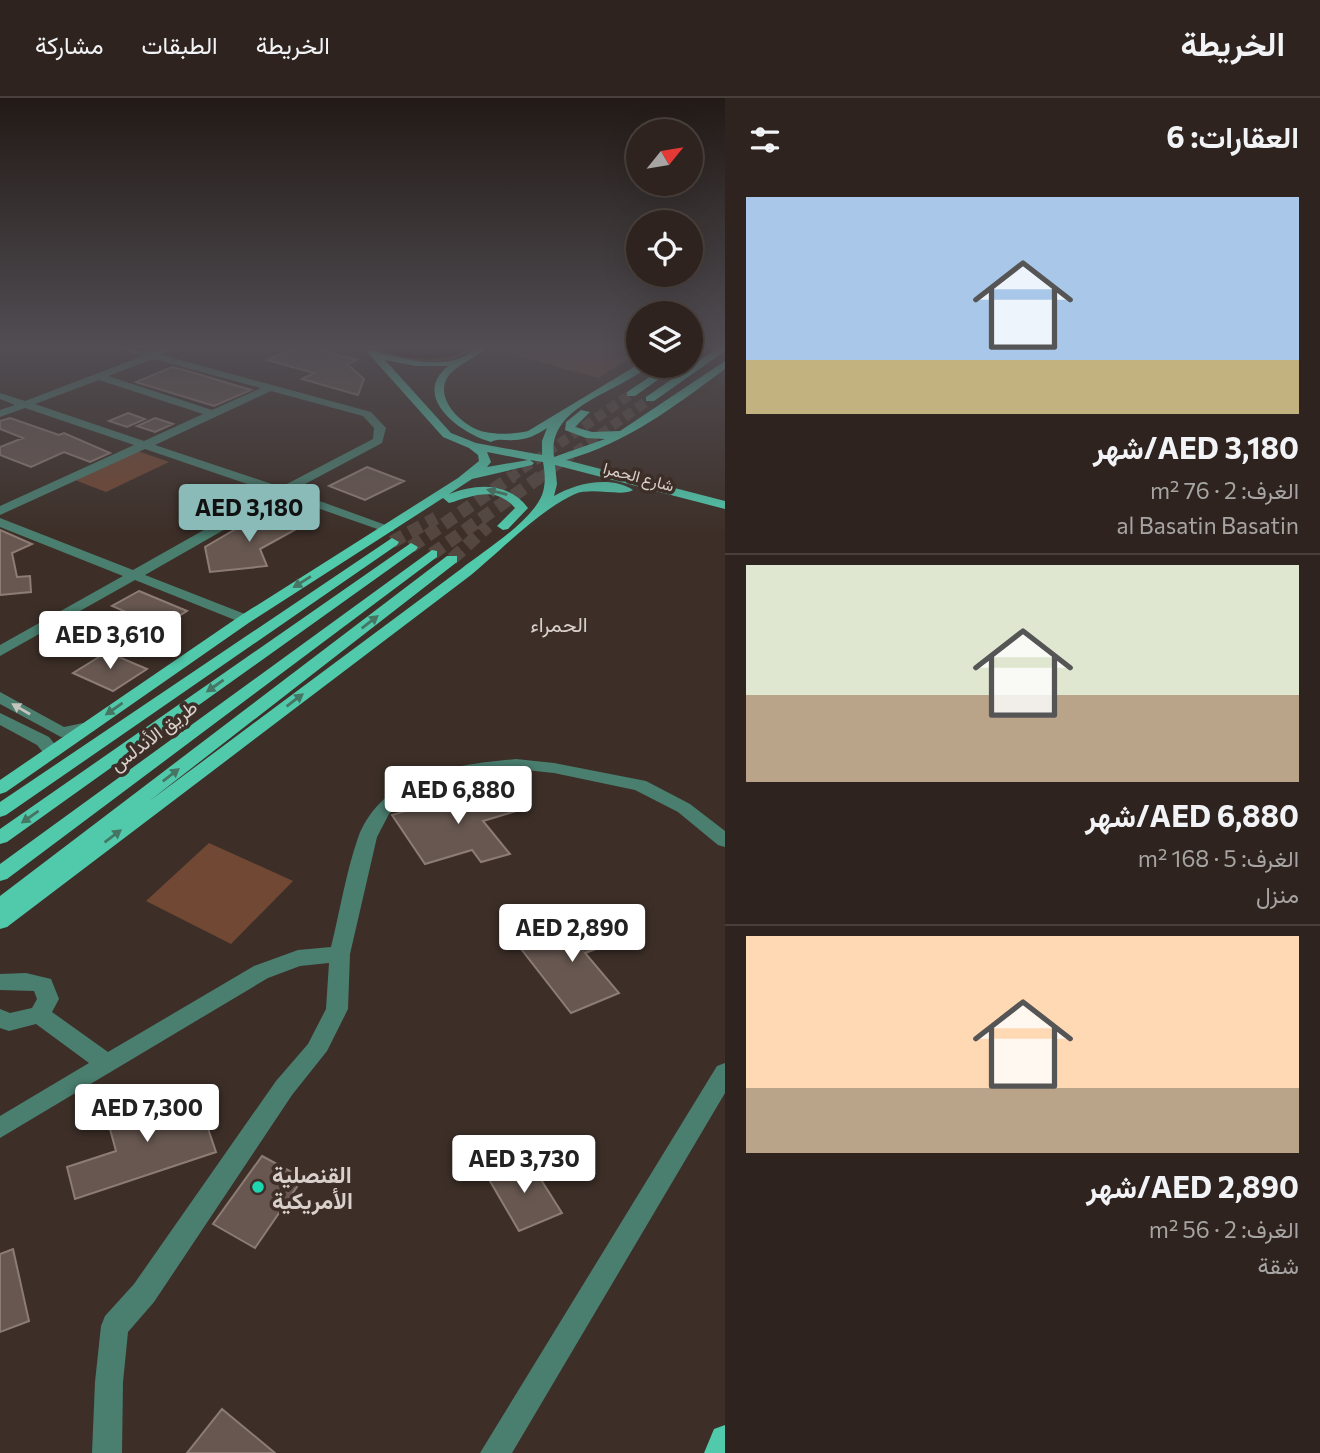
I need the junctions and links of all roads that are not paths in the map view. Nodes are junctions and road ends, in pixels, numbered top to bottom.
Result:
1 (37, 408) edge
2 (195, 408) edge
3 (226, 408) edge
4 (347, 408) edge
5 (421, 408) edge
6 (447, 408) edge
7 (576, 408) edge
8 (590, 408) edge
9 (662, 408) edge
10 (664, 408) edge
11 (666, 408) edge
12 (213, 414) junction
13 (559, 419) junction
14 (474, 440) junction
15 (144, 445) junction
16 (547, 461) junction
17 (462, 481) junction
18 (653, 490) junction
19 (281, 492) junction
20 (725, 505) edge
21 (0, 511) edge
22 (537, 512) junction
23 (725, 516) edge
24 (0, 522) edge
25 (390, 535) junction
26 (411, 547) tunnel mouth
27 (432, 554) tunnel mouth
28 (452, 559) tunnel mouth
29 (466, 572) junction
30 (133, 576) junction
31 (245, 618) junction
32 (0, 651) edge
33 (0, 697) edge
34 (0, 719) edge
35 (88, 727) junction
36 (52, 752) junction
37 (0, 788) edge
38 (0, 811) edge
39 (0, 838) edge
40 (725, 841) edge
41 (0, 874) edge
42 (0, 906) edge
43 (0, 922) edge
44 (340, 954) junction
45 (0, 982) edge
46 (39, 1015) junction
47 (0, 1018) edge
48 (108, 1064) junction
49 (725, 1073) edge
50 (0, 1128) edge
51 (725, 1440) edge
52 (107, 1453) edge
53 (495, 1453) edge
54 (719, 1453) edge

1 - 15 street
2 - 12 street
3 - 12 street
4 - 19 street
5 - 14 main road, شارع الحمرا
6 - 14 main road
7 - 13 main road
8 - 9 main road
10 - 16 main road
11 - 18 main road
12 - 15 street
13 - 14 main road
13 - 16 main road
14 - 16 main road, شارع الحمرا
14 - 17 main road
15 - 19 street
15 - 21 street
16 - 17 main road
16 - 18 main road, شارع الحمرا
16 - 22 main road
17 - 25 main road
18 - 20 main road, شارع الحمرا
18 - 22 main road
18 - 23 main road, شارع الحمرا
19 - 25 street
19 - 30 street
22 - 29 main road
24 - 30 street
29 -> 25 main road
25 -> 31 main road
25 - 38 main road
26 -> 39 main road, طريق الأندلس
27 - 41 main road, طريق الأندلس
42 -> 28 main road
43 -> 29 main road
30 - 31 street
30 - 32 street
31 -> 35 main road
35 -> 33 street
34 - 36 street
35 - 36 main road
36 - 37 main road
40 - 44 street
44 - 48 street
44 - 52 street
45 - 46 street
46 - 47 street
46 - 48 street
48 - 50 street
49 - 53 street
51 - 54 main road

